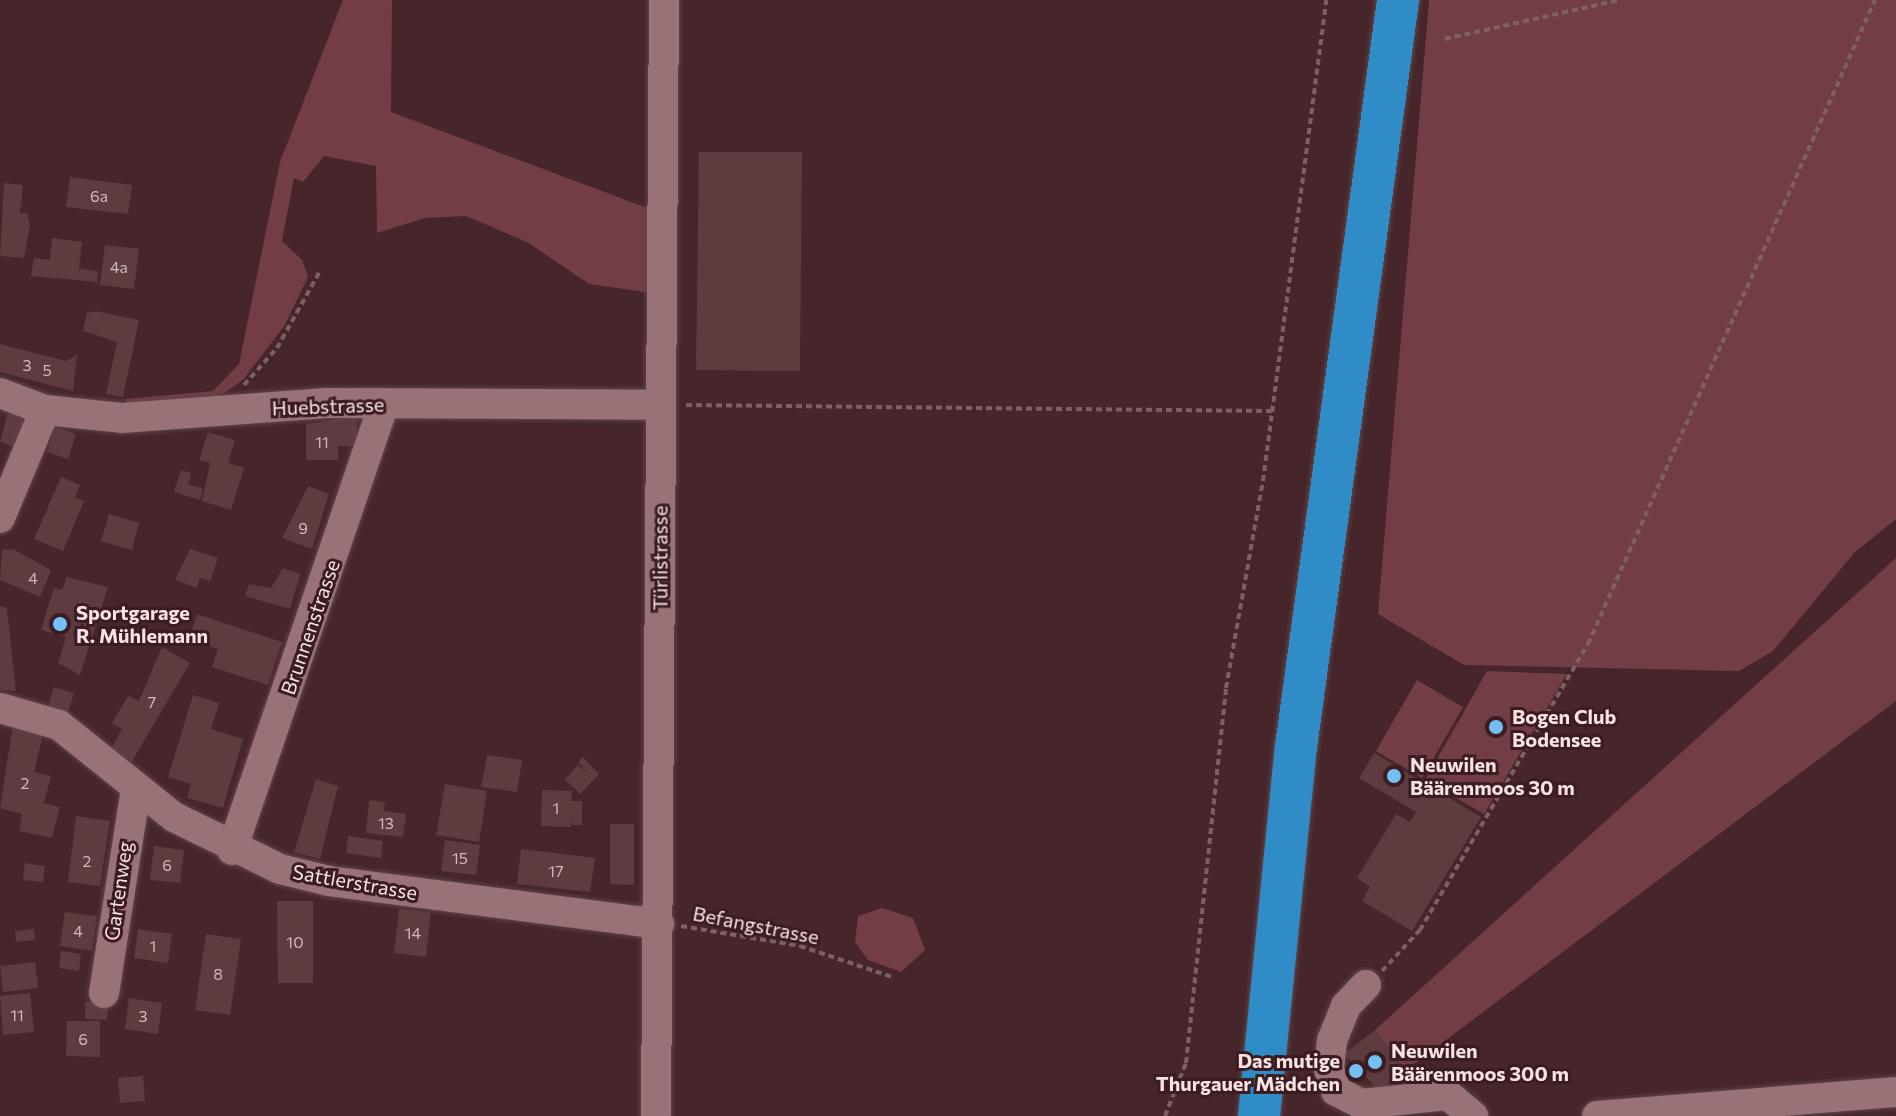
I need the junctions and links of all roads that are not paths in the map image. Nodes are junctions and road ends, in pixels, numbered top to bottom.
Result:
1 (664, 0) edge
2 (1370, 0) edge
3 (1398, 0) edge
4 (0, 393) edge
5 (384, 404) junction
6 (661, 405) junction
7 (45, 410) junction
8 (0, 518) edge
9 (0, 708) edge
10 (136, 789) junction
11 (232, 850) junction
12 (659, 924) junction
13 (1366, 985) road end
14 (104, 993) dead end
15 (1896, 1092) edge
16 (656, 1116) edge
17 (1231, 1116) edge
18 (1259, 1116) edge
19 (1473, 1116) edge
20 (1597, 1116) edge

1 - 6 street, Türlistrasse
2 - 17 highway
3 - 18 highway
4 - 7 street, Huebstrasse
5 - 6 street, Huebstrasse
5 - 7 street, Huebstrasse
5 - 11 street, Brunnenstrasse
6 - 12 street, Türlistrasse
7 - 8 street
9 - 10 street, Sattlerstrasse
10 - 11 street, Sattlerstrasse
10 - 14 street, Gartenweg
11 - 12 street, Sattlerstrasse
12 - 16 street, Türlistrasse
13 - 19 street
15 - 20 street

